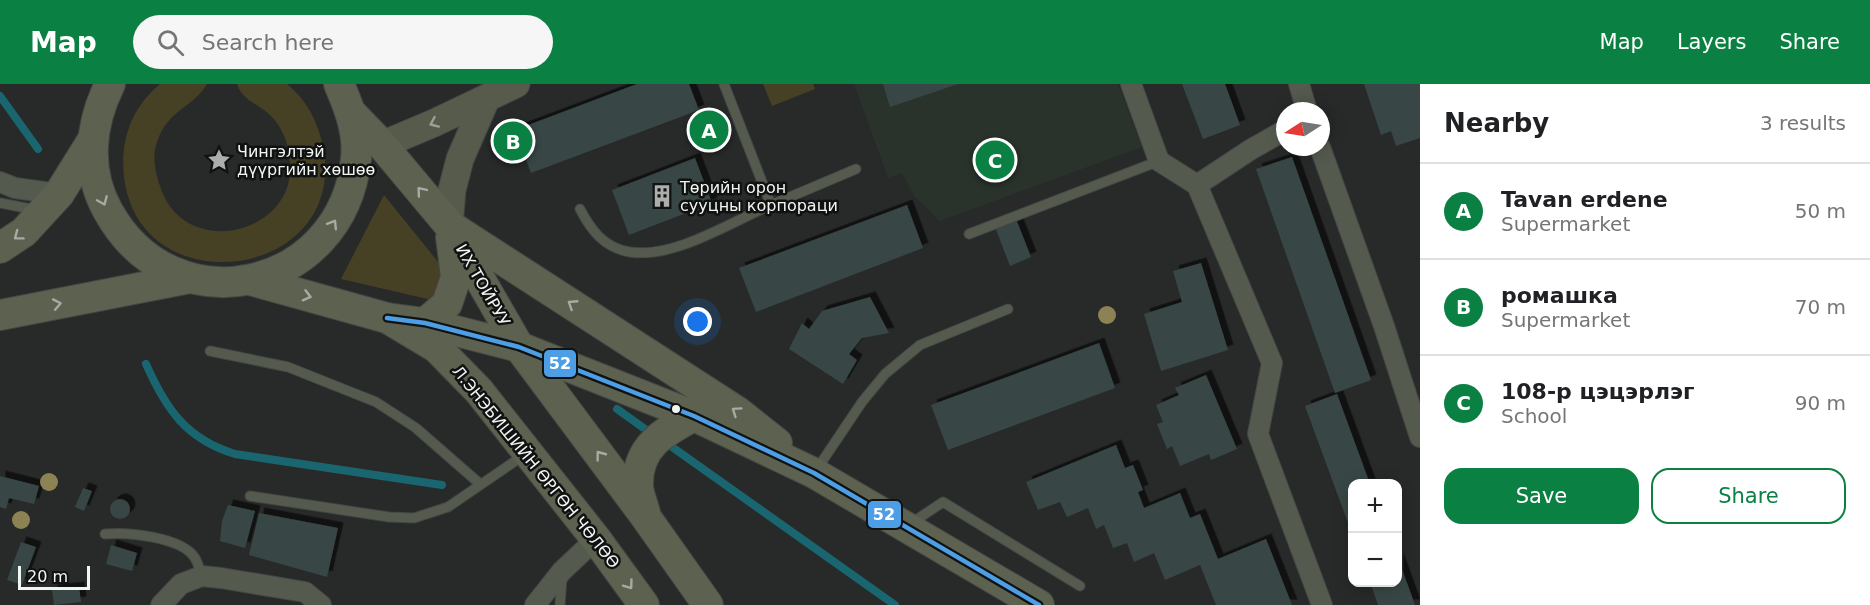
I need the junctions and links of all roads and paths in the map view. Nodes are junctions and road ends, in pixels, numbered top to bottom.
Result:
1 (110, 84) edge
2 (339, 84) edge
3 (516, 84) edge
4 (724, 84) edge
5 (1131, 84) edge
6 (1299, 84) edge
7 (486, 99) junction
8 (1304, 102) edge
9 (352, 114) junction
10 (1276, 135) edge
11 (92, 141) junction
12 (382, 144) junction
13 (1323, 156) edge
14 (1159, 161) junction
15 (856, 170) dead end
16 (0, 182) edge
17 (1197, 185) junction
18 (0, 203) edge
19 (51, 203) junction
20 (771, 205) junction
21 (580, 209) dead end
22 (449, 225) junction
23 (969, 234) dead end
24 (0, 249) edge
25 (190, 278) junction
26 (250, 280) junction
27 (1008, 309) dead end
28 (0, 315) edge
29 (387, 318) junction
30 (425, 323) junction
31 (519, 347) junction
32 (210, 351) dead end
33 (694, 416) junction
34 (1420, 437) edge
35 (528, 453) junction
36 (814, 473) junction
37 (480, 484) junction
38 (250, 496) dead end
39 (645, 516) junction
40 (906, 527) junction
41 (105, 534) dead end
42 (596, 539) junction
43 (562, 571) junction
44 (201, 576) junction
45 (1080, 586) dead end
46 (161, 605) edge
47 (321, 605) edge
48 (535, 605) edge
49 (560, 605) edge
50 (644, 605) edge
51 (708, 605) edge
52 (1039, 605) edge
53 (1322, 605) edge

1 - 11 main road
2 - 9 main road
3 - 7 main road
4 - 20 lane
5 - 14 street
6 - 8 street
7 -> 12 main road
7 - 22 main road
9 - 12 main road, ИХ ТОЙРУУ
26 -> 9 main road
10 - 17 street
11 - 19 main road
11 -> 25 main road
22 -> 12 main road, ИХ ТОЙРУУ
13 - 34 street
14 - 17 street
14 - 23 lane
15 - 20 lane
16 - 19 street
17 - 53 street
18 - 19 lane
19 -> 24 main road
20 - 21 lane
22 - 30 main road
22 - 31 main road, ИХ ТОЙРУУ
36 -> 22 main road, ИХ ТОЙРУУ
25 - 26 main road
28 -> 25 main road
26 -> 29 main road, Л.ЭНЭБИШИЙН ӨРГӨН ЧӨЛӨӨ
27 - 36 lane
29 - 30 main road
29 - 35 main road, Л.ЭНЭБИШИЙН ӨРГӨН ЧӨЛӨӨ
30 - 31 main road
31 - 33 main road, ИХ ТОЙРУУ
39 -> 31 main road
32 - 37 lane
33 - 36 main road, ИХ ТОЙРУУ
33 - 39 main road
35 - 37 lane
35 - 42 main road, Л.ЭНЭБИШИЙН ӨРГӨН ЧӨЛӨӨ
36 - 40 main road, ИХ ТОЙРУУ
37 - 38 lane
39 - 51 main road
40 - 45 lane
40 - 52 main road, ИХ ТОЙРУУ
41 - 44 lane
42 - 43 street
42 -> 50 main road, Л.ЭНЭБИШИЙН ӨРГӨН ЧӨЛӨӨ
43 - 48 street
43 - 49 lane
44 - 46 street
44 - 47 street

